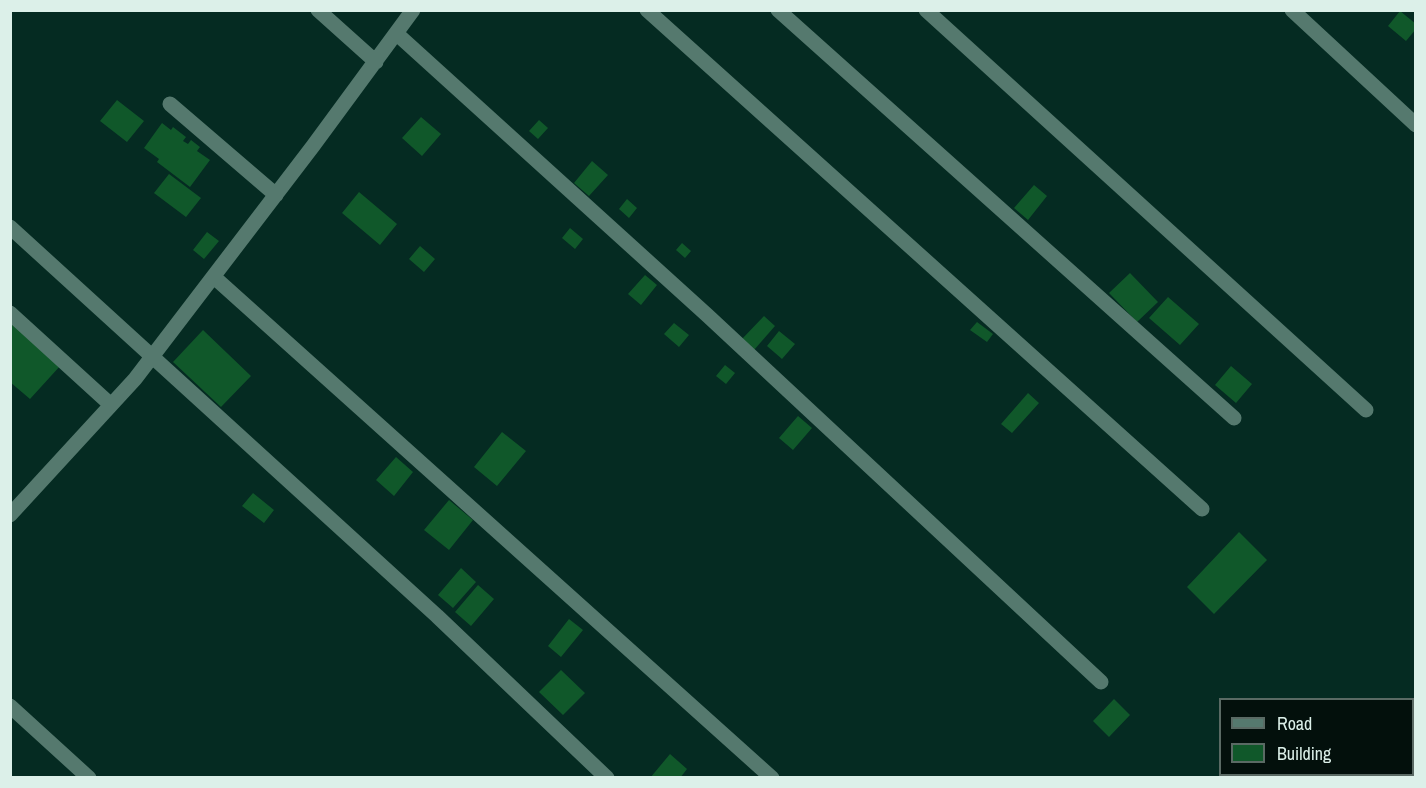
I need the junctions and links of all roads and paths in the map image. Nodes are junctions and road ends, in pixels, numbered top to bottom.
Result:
1 (318, 10) edge
2 (413, 10) edge
3 (647, 10) edge
4 (778, 10) edge
5 (926, 10) edge
6 (1292, 10) edge
7 (397, 34) junction
8 (376, 62) junction
9 (170, 104) dead end
10 (1416, 125) edge
11 (276, 195) junction
12 (10, 226) edge
13 (214, 276) junction
14 (10, 313) edge
15 (153, 355) junction
16 (111, 405) junction
17 (1366, 410) dead end
18 (1234, 418) dead end
19 (1202, 509) dead end
20 (10, 515) edge
21 (1101, 682) dead end
22 (10, 706) edge
23 (89, 777) edge
24 (607, 777) edge
25 (772, 777) edge

1 - 8 street
2 - 7 street
3 - 19 street
4 - 18 street
5 - 17 street
6 - 10 street
7 - 8 street
7 - 21 street
8 - 11 street
9 - 11 street
11 - 13 street
12 - 15 street
13 - 15 street
13 - 25 street
14 - 16 street
15 - 16 street
15 - 24 street
16 - 20 street
22 - 23 street

